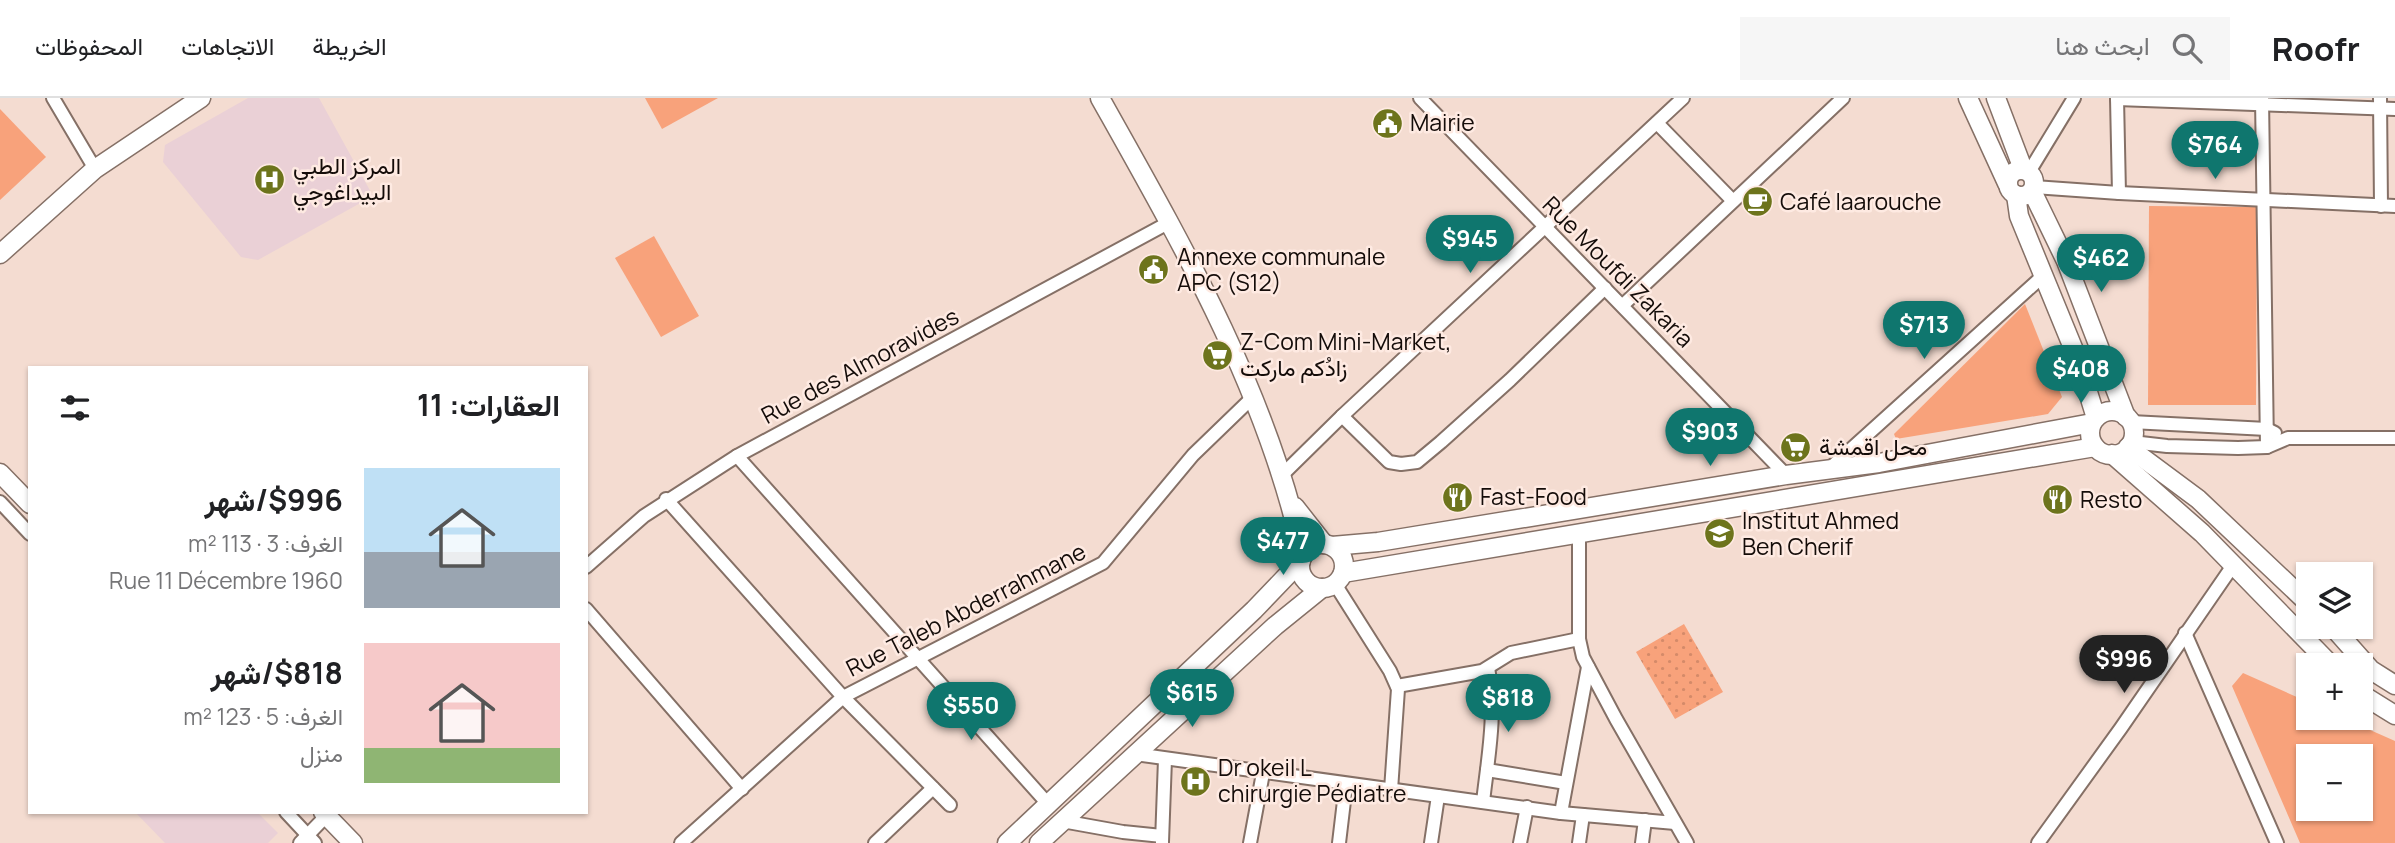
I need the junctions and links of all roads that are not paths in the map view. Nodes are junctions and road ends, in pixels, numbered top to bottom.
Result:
1 (52, 98) edge
2 (201, 98) edge
3 (1100, 98) edge
4 (1420, 98) edge
5 (1682, 98) edge
6 (1843, 98) edge
7 (1968, 98) edge
8 (1996, 98) edge
9 (2074, 98) edge
10 (2117, 98) edge
11 (2262, 101) edge
12 (2379, 104) edge
13 (2395, 109) edge
14 (1657, 123) junction
15 (95, 169) junction
16 (2023, 183) junction
17 (2119, 193) junction
18 (2264, 199) junction
19 (1733, 201) junction
20 (2381, 206) junction
21 (2395, 206) edge
22 (1168, 223) junction
23 (1545, 228) junction
24 (0, 254) edge
25 (2043, 275) junction
26 (1605, 288) junction
27 (1623, 305) junction
28 (1253, 397) junction
29 (1342, 416) junction
30 (2129, 419) junction
31 (2094, 420) junction
32 (2267, 429) junction
33 (2395, 438) edge
34 (2288, 439) junction
35 (2267, 447) junction
36 (2117, 448) junction
37 (737, 456) junction
38 (1827, 470) junction
39 (0, 473) edge
40 (1786, 475) junction
41 (1282, 476) junction
42 (1753, 480) junction
43 (666, 499) junction
44 (0, 502) edge
45 (28, 502) edge
46 (1291, 502) junction
47 (1754, 505) junction
48 (28, 532) edge
49 (1579, 534) junction
50 (1328, 545) junction
51 (1302, 558) junction
52 (2234, 564) junction
53 (588, 565) edge
54 (1333, 582) junction
55 (2296, 591) edge
56 (588, 611) edge
57 (2185, 633) junction
58 (1579, 639) junction
59 (2344, 639) edge
60 (2319, 653) edge
61 (918, 658) junction
62 (1588, 667) junction
63 (1488, 668) junction
64 (2395, 685) edge
65 (1397, 686) junction
66 (843, 697) junction
67 (2373, 701) edge
68 (2395, 715) edge
69 (1135, 754) junction
70 (1165, 759) junction
71 (1487, 770) junction
72 (1263, 773) junction
73 (1566, 783) junction
74 (1346, 784) junction
75 (933, 788) junction
76 (742, 789) junction
77 (1391, 790) junction
78 (1438, 796) junction
79 (1483, 802) junction
80 (1048, 804) junction
81 (950, 805) dead end
82 (1527, 807) junction
83 (1561, 813) junction
84 (287, 814) edge
85 (326, 814) edge
86 (328, 814) edge
87 (1583, 815) junction
88 (1645, 820) junction
89 (1062, 821) junction
90 (1675, 823) junction
91 (1162, 839) edge
92 (307, 840) edge
93 (353, 843) edge
94 (681, 843) edge
95 (875, 843) edge
96 (1007, 843) edge
97 (1039, 843) edge
98 (1250, 843) edge
99 (1339, 843) edge
100 (1431, 843) edge
101 (1520, 843) edge
102 (1579, 843) edge
103 (1642, 843) edge
104 (1686, 843) edge
105 (2039, 843) edge
106 (2277, 843) edge

1 - 15 street
2 - 15 main road
3 - 22 main road
4 - 23 street, Rue Moufdi Zakaria
5 - 14 street
6 - 19 street
7 - 16 main road
8 - 16 main road
9 - 16 street
10 - 11 street
10 - 17 street
11 - 12 street
11 - 18 street
12 - 13 street
12 - 20 street
14 - 19 street
14 - 23 street
15 - 24 main road
16 - 17 street
16 - 25 main road
16 - 30 main road
17 - 18 street
18 - 20 street
18 - 32 street
19 - 27 street
20 - 21 street
22 - 28 main road
22 - 37 street, Rue des Almoravides
23 - 26 street, Rue Moufdi Zakaria
23 - 29 street
25 - 31 main road
25 - 38 street
26 - 27 street, Rue Moufdi Zakaria
26 - 29 street
27 - 40 street, Rue Moufdi Zakaria
28 - 41 main road
28 - 61 street, Rue Taleb Abderrahmane
29 - 41 street
30 - 31 main road
30 - 32 street
30 - 36 main road
31 - 36 main road
31 - 38 main road
32 - 34 street
32 - 35 street
33 - 34 street
34 - 35 street
35 - 36 street
36 - 47 main road
36 - 52 main road
36 - 55 main road
37 - 43 street, Rue des Almoravides
37 - 61 street
38 - 40 main road
39 - 45 main road
40 - 42 main road
41 - 46 main road
42 - 47 main road
42 - 50 main road
43 - 53 street, Rue des Almoravides
43 - 66 street
44 - 48 street
46 - 50 main road
46 - 51 main road
47 - 49 main road
49 - 54 main road
49 - 58 street
50 - 51 main road
50 - 54 main road
51 - 54 main road
51 - 80 main road
52 - 57 street
52 - 60 main road
54 - 65 street
54 - 69 main road
56 - 76 street
57 - 105 street
57 - 106 street
58 - 62 street
58 - 63 street
59 - 64 main road
61 - 66 street, Rue Taleb Abderrahmane
61 - 80 street
62 - 73 street
62 - 90 street
63 - 65 street
63 - 71 street
65 - 77 street
66 - 75 street
66 - 76 street, Rue Taleb Abderrahmane
67 - 68 main road
69 - 70 street
69 - 89 main road
70 - 72 street
70 - 91 street
71 - 73 street
71 - 79 street
72 - 74 street
72 - 98 street
73 - 83 street
74 - 77 street
74 - 99 street
75 - 81 street
75 - 95 street
76 - 94 street, Rue Taleb Abderrahmane
77 - 78 street
78 - 79 street
78 - 100 street
79 - 82 street
80 - 96 main road
82 - 83 street
82 - 101 street
83 - 87 street
84 - 92 street
85 - 92 street
86 - 93 main road
87 - 88 street
87 - 102 street
88 - 90 street
88 - 103 street
89 - 91 street
89 - 97 main road
90 - 104 street

